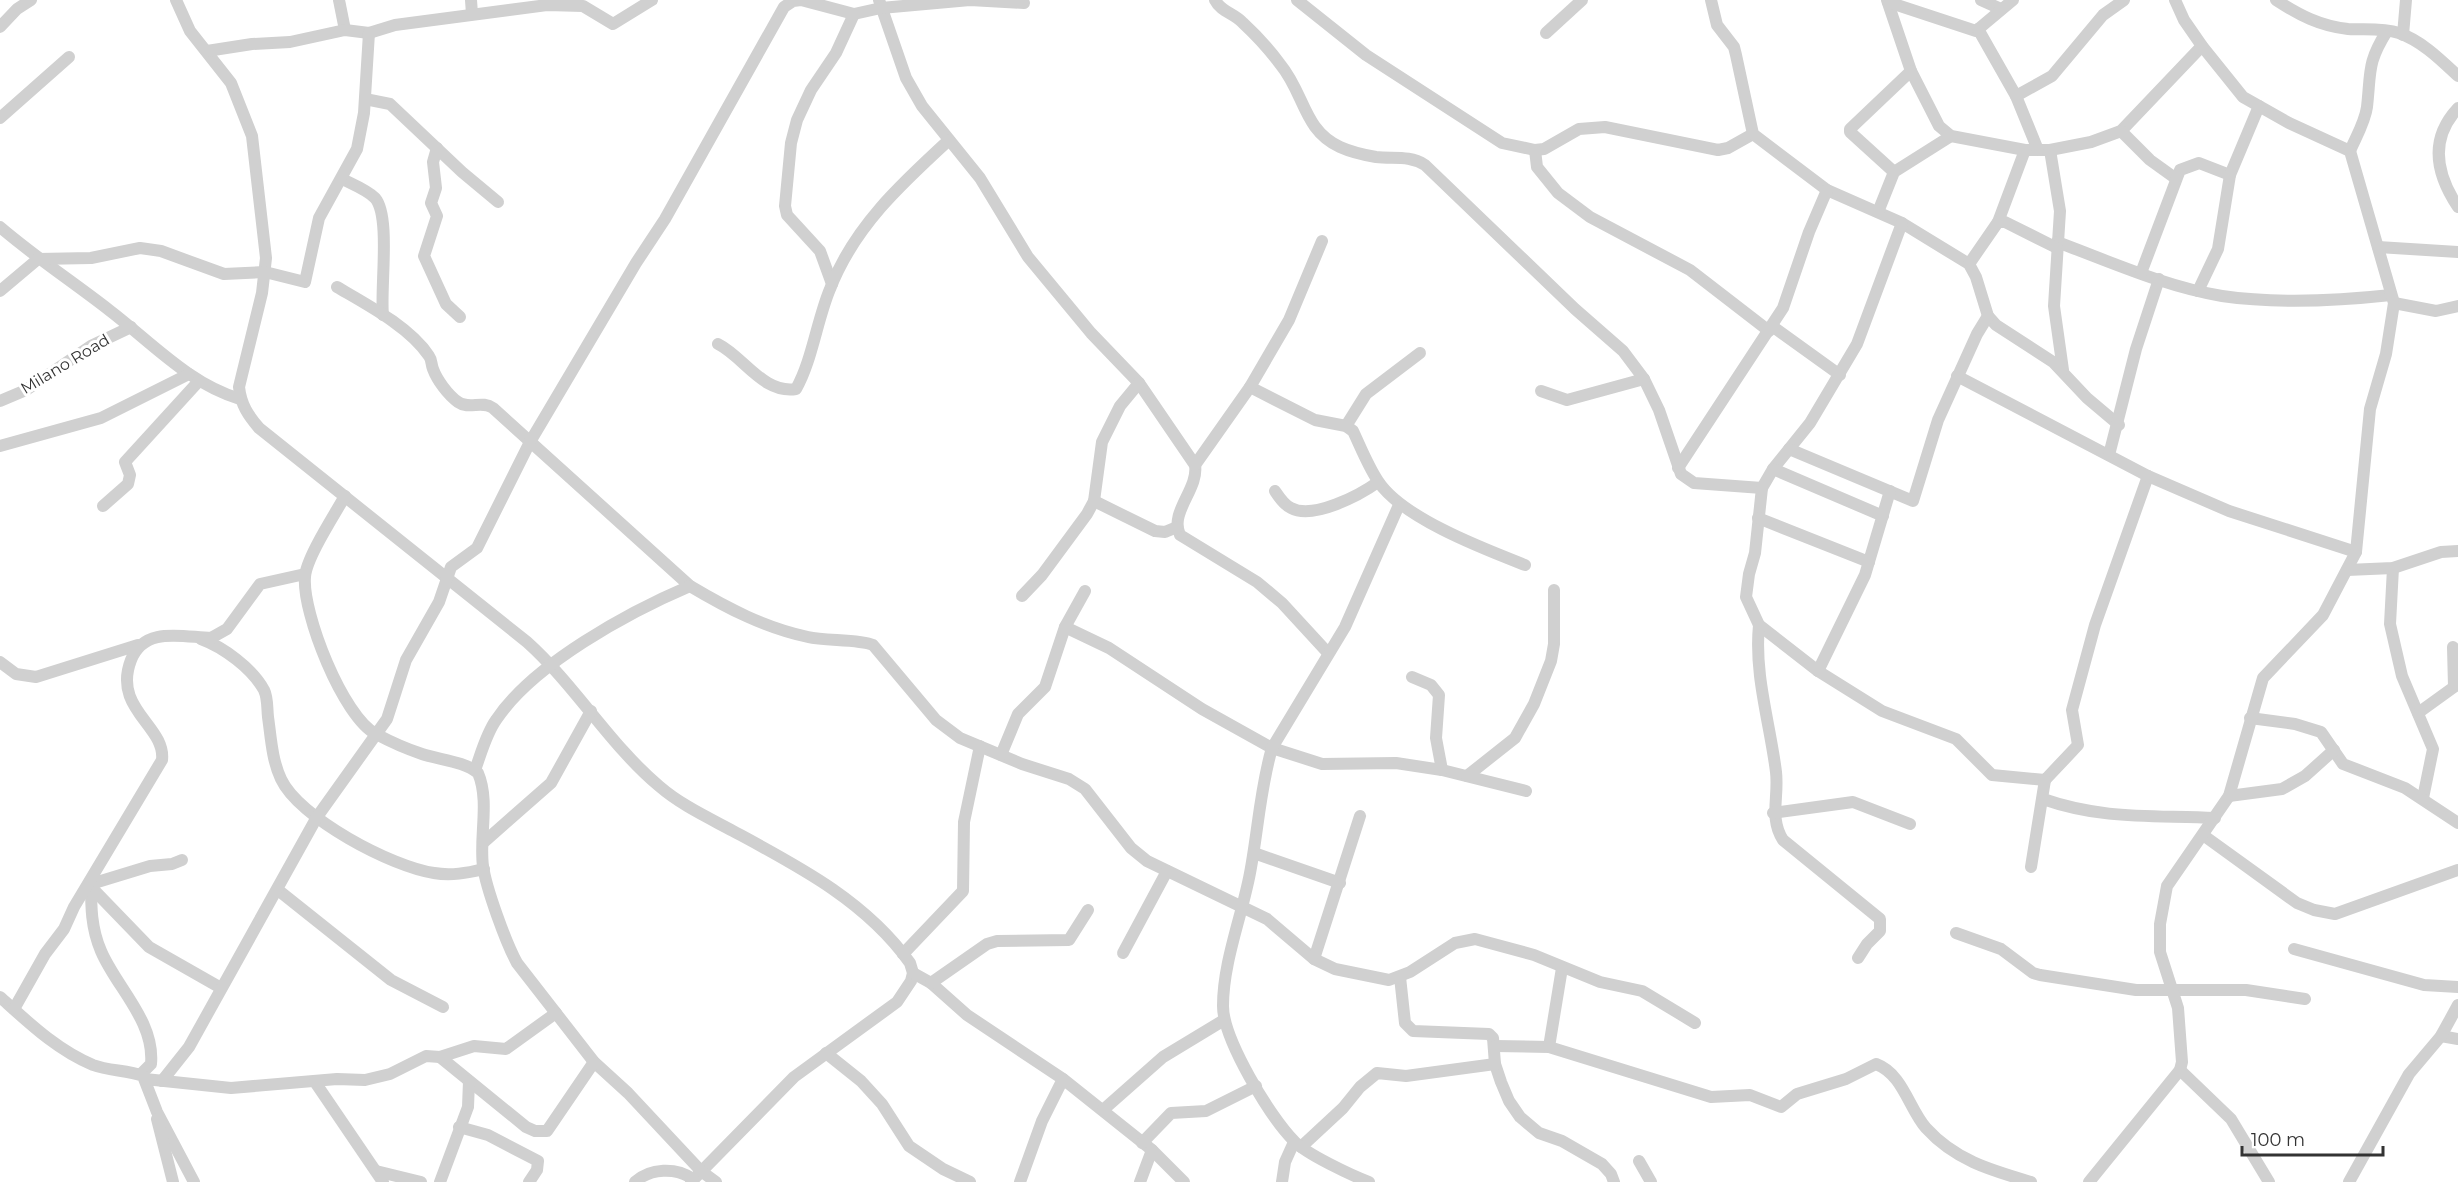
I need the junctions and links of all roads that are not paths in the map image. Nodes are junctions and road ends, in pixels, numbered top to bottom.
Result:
1 (31, 0) edge
2 (176, 0) edge
3 (339, 0) edge
4 (471, 0) edge
5 (493, 0) edge
6 (635, 0) edge
7 (652, 0) edge
8 (1215, 0) edge
9 (1297, 0) edge
10 (1582, 0) edge
11 (1711, 0) edge
12 (1981, 0) edge
13 (2013, 0) edge
14 (2124, 0) edge
15 (2175, 0) edge
16 (2276, 0) edge
17 (2406, 0) edge
18 (1888, 1) edge
19 (785, 2) edge
20 (547, 3) edge
21 (1024, 3) dead end
22 (880, 4) edge
23 (2001, 9) junction
24 (485, 12) junction
25 (630, 12) junction
26 (472, 14) junction
27 (854, 14) junction
28 (0, 27) edge
29 (1978, 29) junction
30 (345, 30) junction
31 (2387, 31) junction
32 (369, 33) junction
33 (1546, 33) dead end
34 (2403, 35) junction
35 (2202, 46) junction
36 (207, 51) junction
37 (69, 57) dead end
38 (1911, 71) junction
39 (2458, 76) edge
40 (2016, 96) junction
41 (365, 99) junction
42 (2259, 106) junction
43 (2458, 108) edge
44 (0, 118) edge
45 (2121, 132) junction
46 (1753, 134) junction
47 (1951, 136) junction
48 (949, 140) junction
49 (437, 148) junction
50 (1535, 150) junction
51 (2025, 150) junction
52 (2044, 150) junction
53 (2350, 151) junction
54 (1894, 172) junction
55 (2230, 175) junction
56 (2175, 178) junction
57 (342, 179) junction
58 (1827, 190) junction
59 (498, 202) dead end
60 (2458, 207) edge
61 (1878, 212) junction
62 (1998, 222) junction
63 (1902, 223) junction
64 (0, 227) edge
65 (1322, 241) dead end
66 (2057, 245) junction
67 (2378, 247) junction
68 (2458, 252) edge
69 (38, 259) junction
70 (1969, 264) junction
71 (265, 272) junction
72 (2140, 273) junction
73 (2159, 279) junction
74 (832, 284) junction
75 (336, 287) dead end
76 (0, 291) edge
77 (2198, 291) junction
78 (2392, 299) junction
79 (2458, 306) edge
80 (383, 315) junction
81 (1988, 316) junction
82 (460, 317) dead end
83 (131, 327) junction
84 (1771, 329) junction
85 (718, 344) dead end
86 (1420, 353) dead end
87 (2063, 370) junction
88 (1840, 375) junction
89 (1957, 376) junction
90 (193, 378) junction
91 (1644, 379) junction
92 (1139, 382) junction
93 (1250, 387) junction
94 (1541, 391) dead end
95 (240, 399) junction
96 (0, 401) edge
97 (2119, 425) junction
98 (1346, 426) junction
99 (530, 442) junction
100 (0, 446) edge
101 (1789, 449) junction
102 (2109, 455) junction
103 (1196, 465) junction
104 (1678, 468) junction
105 (1773, 469) junction
106 (2148, 477) junction
107 (1378, 482) junction
108 (1762, 488) junction
109 (1275, 491) dead end
110 (1890, 491) junction
111 (345, 496) junction
112 (1094, 501) junction
113 (1399, 505) junction
114 (103, 506) dead end
115 (1883, 516) junction
116 (1758, 518) junction
117 (1177, 527) junction
118 (2458, 551) edge
119 (2356, 552) junction
120 (1869, 562) junction
121 (1525, 565) dead end
122 (2393, 568) junction
123 (2347, 570) junction
124 (305, 574) junction
125 (449, 579) junction
126 (690, 586) junction
127 (1554, 590) dead end
128 (1085, 591) dead end
129 (1022, 596) dead end
130 (1759, 625) junction
131 (1065, 627) junction
132 (195, 637) junction
133 (138, 645) junction
134 (2453, 647) dead end
135 (1328, 653) junction
136 (0, 662) edge
137 (552, 664) junction
138 (1818, 671) junction
139 (1412, 677) dead end
140 (591, 711) junction
141 (2418, 713) junction
142 (2250, 718) junction
143 (376, 734) junction
144 (980, 747) junction
145 (1272, 748) junction
146 (2334, 750) junction
147 (1001, 755) junction
148 (475, 770) junction
149 (1442, 770) junction
150 (1467, 776) junction
151 (2045, 780) junction
152 (1526, 791) dead end
153 (2229, 796) junction
154 (2423, 798) junction
155 (2043, 799) junction
156 (1773, 813) junction
157 (1360, 816) dead end
158 (317, 817) junction
159 (2215, 818) junction
160 (2458, 823) edge
161 (1910, 824) dead end
162 (2203, 835) junction
163 (484, 842) junction
164 (1254, 853) junction
165 (182, 860) dead end
166 (2031, 867) dead end
167 (484, 869) junction
168 (2458, 870) edge
169 (1167, 871) junction
170 (1340, 883) junction
171 (91, 884) junction
172 (278, 890) junction
173 (1242, 908) junction
174 (1088, 910) dead end
175 (1956, 933) dead end
176 (2294, 949) dead end
177 (1123, 953) dead end
178 (903, 954) junction
179 (1858, 958) dead end
180 (1314, 959) junction
181 (1562, 968) junction
182 (913, 973) junction
183 (1400, 977) junction
184 (931, 983) junction
185 (2458, 987) edge
186 (221, 988) junction
187 (2173, 991) junction
188 (0, 997) edge
189 (2305, 999) dead end
190 (2458, 1005) edge
191 (442, 1007) dead end
192 (14, 1010) junction
193 (556, 1013) junction
194 (1224, 1020) junction
195 (1695, 1023) dead end
196 (2440, 1036) junction
197 (2458, 1039) edge
198 (1495, 1046) junction
199 (1549, 1047) junction
200 (826, 1053) junction
201 (440, 1058) junction
202 (594, 1062) junction
203 (1495, 1064) junction
204 (2180, 1070) junction
205 (143, 1077) junction
206 (1063, 1079) junction
207 (162, 1081) junction
208 (469, 1081) junction
209 (315, 1082) junction
210 (1256, 1086) junction
211 (1103, 1110) junction
212 (157, 1112) junction
213 (459, 1127) junction
214 (1297, 1144) junction
215 (1147, 1146) junction
216 (1639, 1161) dead end
217 (376, 1171) junction
218 (695, 1177) edge
219 (173, 1182) edge
220 (194, 1182) edge
221 (383, 1182) edge
222 (421, 1182) edge
223 (440, 1182) edge
224 (529, 1182) edge
225 (635, 1182) edge
226 (716, 1182) edge
227 (970, 1182) edge
228 (1020, 1182) edge
229 (1140, 1182) edge
230 (1184, 1182) edge
231 (1282, 1182) edge
232 (1369, 1182) edge
233 (1614, 1182) edge
234 (1651, 1182) edge
235 (2031, 1182) edge
236 (2089, 1182) edge
237 (2269, 1182) edge
238 (2349, 1182) edge

1 - 28 street
2 - 36 street
3 - 30 street
4 - 26 street
5 - 24 street
6 - 25 street
7 - 25 street
8 - 91 street
9 - 50 street
10 - 33 street
11 - 46 street
12 - 23 street
13 - 23 street
14 - 40 street
15 - 35 street
16 - 31 street
17 - 34 street
18 - 29 street
18 - 38 street
19 - 27 street
19 - 99 street
20 - 24 street
20 - 25 street
21 - 22 street
22 - 27 street
22 - 48 street
23 - 29 street
24 - 26 street
26 - 32 street
27 - 74 street
29 - 40 street
30 - 32 street
30 - 36 street
31 - 34 street
31 - 53 street
32 - 41 street
34 - 39 street
35 - 42 street
35 - 45 street
36 - 71 street
37 - 44 street
38 - 47 street
38 - 54 street
40 - 52 street
41 - 49 street
41 - 57 street
42 - 53 street
42 - 55 street
43 - 60 street
45 - 52 street
45 - 56 street
46 - 50 street
46 - 58 street
47 - 51 street
47 - 54 street
48 - 74 street
48 - 92 street
49 - 59 street
49 - 82 street
50 - 84 street
51 - 52 street
51 - 62 street
52 - 66 street
53 - 67 street
54 - 61 street
55 - 56 street
55 - 77 street
56 - 72 street
57 - 71 street
57 - 80 street
58 - 61 street
58 - 84 street
61 - 63 street
62 - 66 street
62 - 70 street
63 - 70 street
63 - 88 street
64 - 69 street
65 - 93 street
66 - 72 street
66 - 87 street
67 - 68 street
67 - 78 street
69 - 71 street
69 - 76 street
69 - 83 street
70 - 81 street
71 - 95 street
72 - 73 street
73 - 77 street
73 - 97 street
74 - 85 street
75 - 80 street
77 - 78 street
78 - 79 street
78 - 119 street
80 - 99 street
81 - 87 street
81 - 89 street
83 - 90 street
83 - 96 street, Milano Road
84 - 88 street
84 - 104 street
86 - 98 street
87 - 97 street
88 - 101 street
89 - 102 street
89 - 110 street
90 - 95 street
90 - 100 street
90 - 114 street
91 - 94 street
91 - 104 street
92 - 103 street
92 - 112 street
93 - 98 street
93 - 103 street
95 - 111 street
97 - 102 street
98 - 107 street
99 - 125 street
99 - 126 street
101 - 105 street
101 - 110 street
102 - 106 street
103 - 117 street
104 - 108 street
105 - 108 street
105 - 115 street
106 - 119 street
106 - 151 street
107 - 109 street
107 - 113 street
108 - 116 street
110 - 115 street
111 - 124 street
111 - 125 street
112 - 117 street
112 - 129 street
113 - 121 street
113 - 135 street
115 - 120 street
116 - 120 street
116 - 130 street
117 - 135 street
118 - 122 street
119 - 123 street
120 - 138 street
122 - 123 street
122 - 141 street
123 - 142 street
124 - 132 street
124 - 143 street
125 - 137 street
125 - 143 street
126 - 137 street
126 - 144 street
127 - 150 street
128 - 131 street
130 - 138 street
130 - 156 street
131 - 145 street
131 - 147 street
132 - 133 street
132 - 158 street
133 - 136 street
133 - 171 street
134 - 141 street
135 - 145 street
137 - 140 street
137 - 148 street
138 - 151 street
139 - 149 street
140 - 163 street
140 - 178 street
141 - 154 street
142 - 146 street
142 - 153 street
143 - 148 street
143 - 158 street
144 - 147 street
144 - 178 street
145 - 149 street
145 - 164 street
146 - 153 street
146 - 154 street
147 - 169 street
148 - 163 street
149 - 150 street
150 - 152 street
151 - 155 street
153 - 159 street
154 - 160 street
155 - 159 street
155 - 166 street
156 - 161 street
156 - 179 street
157 - 170 street
158 - 167 street
158 - 172 street
159 - 162 street
162 - 168 street
162 - 187 street
163 - 167 street
164 - 170 street
164 - 173 street
165 - 171 street
167 - 193 street
169 - 173 street
169 - 177 street
170 - 180 street
171 - 186 street
171 - 192 street
171 - 205 street
172 - 186 street
172 - 191 street
173 - 180 street
173 - 194 street
174 - 184 street
175 - 187 street
176 - 185 street
178 - 182 street
180 - 183 street
181 - 183 street
181 - 195 street
181 - 199 street
182 - 184 street
182 - 200 street
183 - 198 street
184 - 206 street
186 - 207 street
187 - 189 street
187 - 204 street
188 - 192 street
190 - 196 street
192 - 205 street
193 - 201 street
193 - 202 street
194 - 210 street
194 - 211 street
196 - 197 street
196 - 238 street
198 - 199 street
198 - 203 street
199 - 235 street
200 - 218 street
200 - 227 street
201 - 208 street
201 - 209 street
202 - 208 street
202 - 218 street
203 - 214 street
203 - 233 street
204 - 236 street
204 - 237 street
205 - 207 street
205 - 212 street
206 - 211 street
206 - 228 street
207 - 209 street
208 - 213 street
209 - 217 street
210 - 214 street
210 - 215 street
211 - 215 street
212 - 219 street
212 - 220 street
213 - 223 street
213 - 224 street
214 - 231 street
214 - 232 street
215 - 229 street
215 - 230 street
216 - 234 street
217 - 221 street
217 - 222 street
218 - 225 street
218 - 226 street

